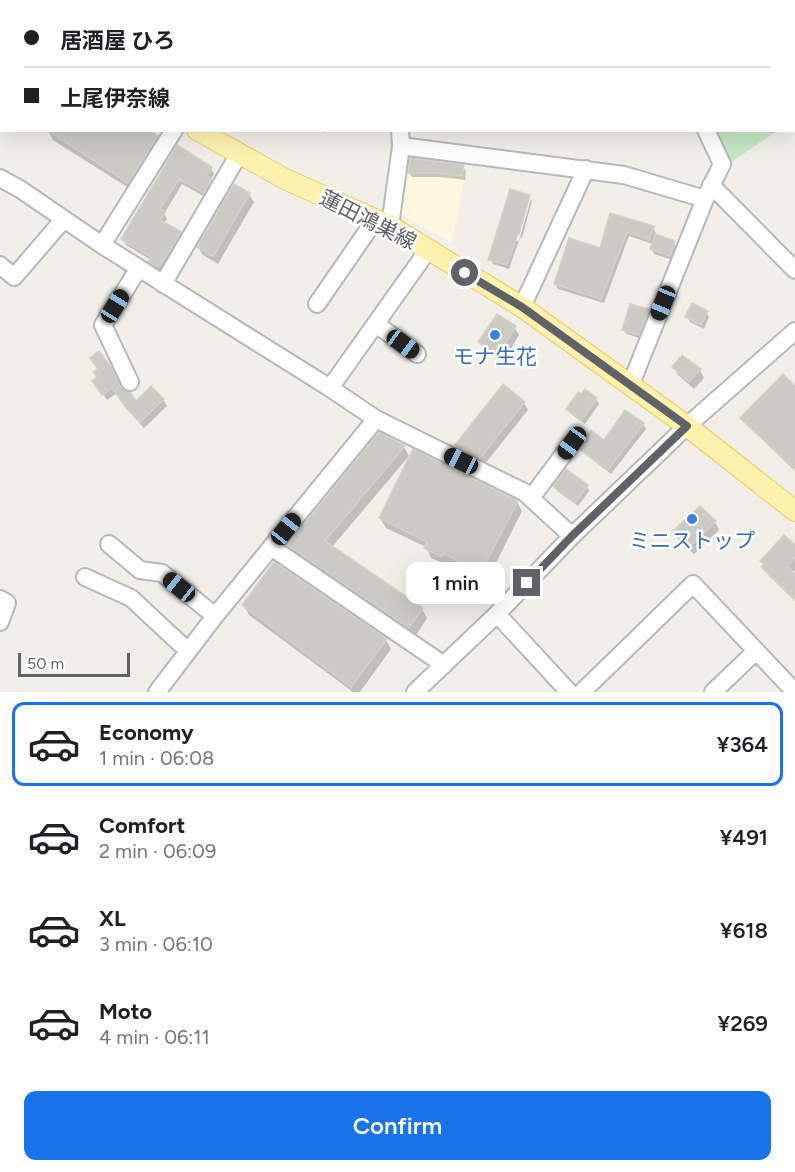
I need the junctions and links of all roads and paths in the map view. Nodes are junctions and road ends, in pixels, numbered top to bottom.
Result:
1 (173, 132) edge
2 (200, 132) edge
3 (707, 132) edge
4 (400, 138) edge
5 (239, 154) junction
6 (586, 169) junction
7 (0, 178) edge
8 (708, 192) junction
9 (64, 219) junction
10 (382, 223) junction
11 (102, 245) junction
12 (428, 250) junction
13 (0, 265) edge
14 (139, 268) junction
15 (795, 270) edge
16 (163, 284) junction
17 (317, 304) dead end
18 (522, 307) junction
19 (376, 324) junction
20 (795, 331) edge
21 (417, 354) dead end
22 (129, 382) dead end
23 (630, 386) junction
24 (330, 388) junction
25 (376, 420) junction
26 (687, 426) junction
27 (572, 443) dead end
28 (531, 498) junction
29 (795, 511) edge
30 (572, 536) junction
31 (109, 544) dead end
32 (271, 547) junction
33 (85, 577) dead end
34 (0, 599) edge
35 (497, 614) junction
36 (215, 616) junction
37 (0, 622) edge
38 (188, 651) junction
39 (756, 651) junction
40 (444, 665) junction
41 (157, 692) edge
42 (416, 692) edge
43 (569, 692) edge
44 (582, 692) edge
45 (713, 692) edge
46 (795, 692) edge

1 - 11 street
2 - 5 main road, 蓮田鴻巣線
3 - 8 street
4 - 6 street
4 - 10 street
5 - 10 main road, 蓮田鴻巣線
5 - 16 street
6 - 8 street
6 - 18 street
7 - 9 street
8 - 15 street
8 - 23 street
9 - 11 street
9 - 13 street
10 - 12 main road, 蓮田鴻巣線
10 - 17 street
11 - 14 street
12 - 18 main road, 蓮田鴻巣線
12 - 19 street
14 - 16 street
14 - 22 street
16 - 24 street
18 - 23 main road, 蓮田鴻巣線
19 - 21 street
19 - 24 street
20 - 26 street
23 - 26 main road, 蓮田鴻巣線
24 - 25 street
25 - 28 street
25 - 32 street
26 - 29 main road, 蓮田鴻巣線
26 - 30 street
27 - 28 street
28 - 30 street
30 - 35 street
31 - 36 street
32 - 36 street
32 - 40 street
33 - 38 street
34 - 37 street
35 - 40 street
35 - 43 street
36 - 38 street
38 - 41 street
39 - 44 street
39 - 45 street
39 - 46 street
40 - 42 street

